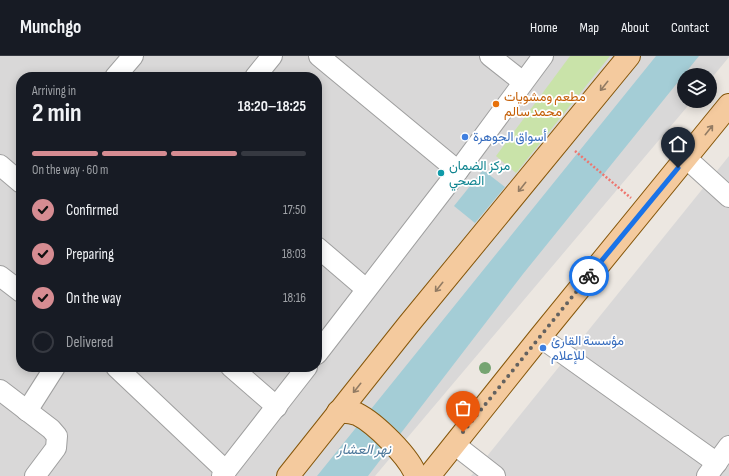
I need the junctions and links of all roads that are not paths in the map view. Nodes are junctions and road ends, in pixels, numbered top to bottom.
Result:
1 (133, 56) edge
2 (272, 56) edge
3 (319, 56) edge
4 (490, 56) edge
5 (543, 56) edge
6 (629, 56) edge
7 (119, 72) edge
8 (259, 72) edge
9 (523, 82) junction
10 (729, 105) edge
11 (686, 158) junction
12 (0, 165) edge
13 (458, 171) junction
14 (16, 179) edge
15 (729, 197) edge
16 (322, 251) edge
17 (0, 276) edge
18 (16, 288) edge
19 (366, 289) junction
20 (540, 337) junction
21 (322, 347) edge
22 (52, 372) edge
23 (121, 372) edge
24 (237, 372) edge
25 (303, 372) edge
26 (0, 390) edge
27 (277, 407) junction
28 (27, 410) junction
29 (338, 412) junction
30 (454, 444) junction
31 (729, 446) edge
32 (712, 469) edge
33 (224, 473) edge
34 (38, 475) edge
35 (288, 476) edge
36 (416, 476) edge
37 (429, 476) edge
38 (495, 476) edge

1 - 7 street
2 - 8 street
3 - 13 street
4 - 9 street
5 - 9 street
6 -> 29 main road
9 - 13 street
11 -> 10 main road
11 - 15 street
11 - 20 main road
12 - 14 street
13 - 19 street
16 - 19 street
17 - 18 street
19 - 21 street
20 - 30 main road
20 - 32 street
22 - 28 street
23 - 33 street
24 - 27 street
25 - 27 street
26 - 28 street
27 - 33 street
28 - 34 street
29 - 35 main road
29 - 36 main road
30 - 37 main road
30 - 38 street
31 - 32 street

